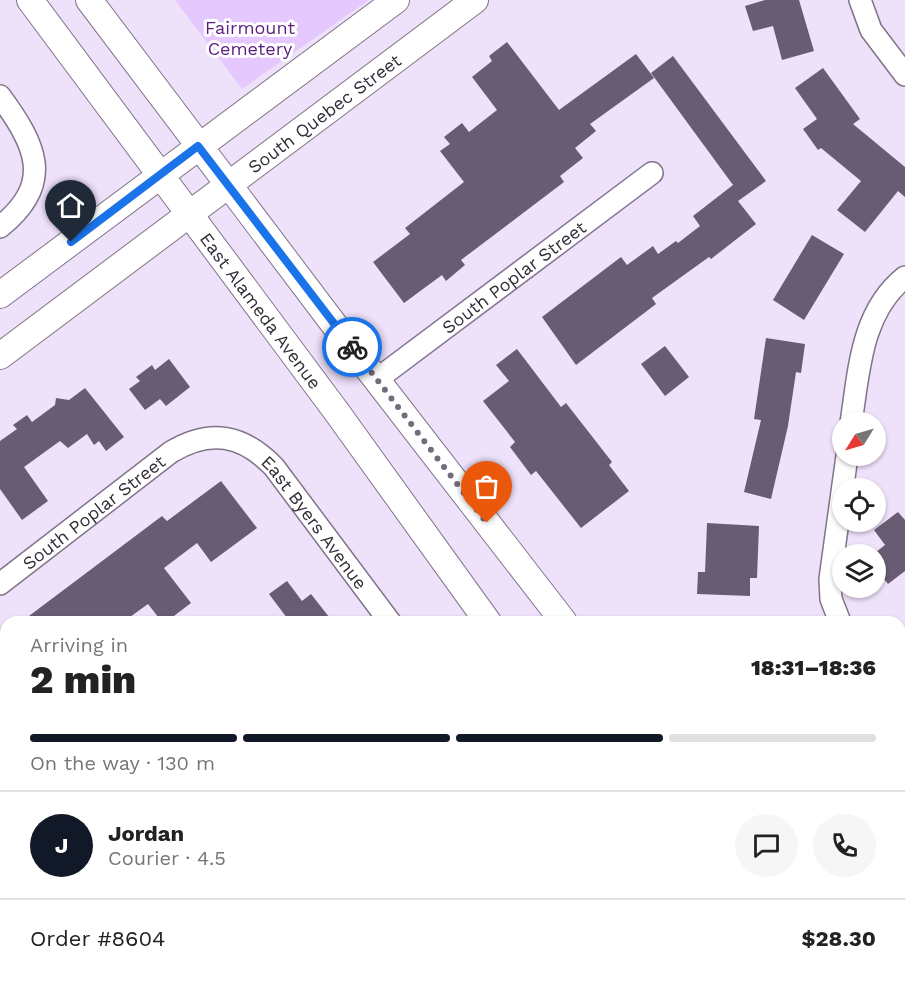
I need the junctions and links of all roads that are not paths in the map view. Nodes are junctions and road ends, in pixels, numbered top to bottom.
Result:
1 (30, 0) edge
2 (89, 0) edge
3 (396, 0) edge
4 (475, 0) edge
5 (860, 0) edge
6 (905, 75) edge
7 (0, 96) edge
8 (198, 146) junction
9 (652, 173) dead end
10 (159, 175) junction
11 (228, 186) junction
12 (190, 214) junction
13 (0, 227) edge
14 (905, 277) edge
15 (0, 295) edge
16 (0, 356) edge
17 (376, 380) junction
18 (853, 412) edge
19 (226, 437) joint
20 (846, 466) edge
21 (0, 584) edge
22 (386, 616) edge
23 (484, 616) edge
24 (559, 616) edge
25 (838, 616) edge

1 - 10 main road, East Alameda Avenue
2 - 8 main road
3 - 8 main road
4 - 11 main road, South Quebec Street
5 - 6 street
7 - 13 street
8 - 10 main road
8 - 11 main road
9 - 17 street, South Poplar Street
10 - 12 main road, East Alameda Avenue
10 - 15 main road
11 - 12 main road, South Quebec Street
11 - 17 main road
12 - 16 main road, South Quebec Street
12 - 23 main road, East Alameda Avenue
14 - 18 street
17 - 24 main road
19 - 21 street, South Poplar Street
19 - 22 street, East Byers Avenue
20 - 25 street

